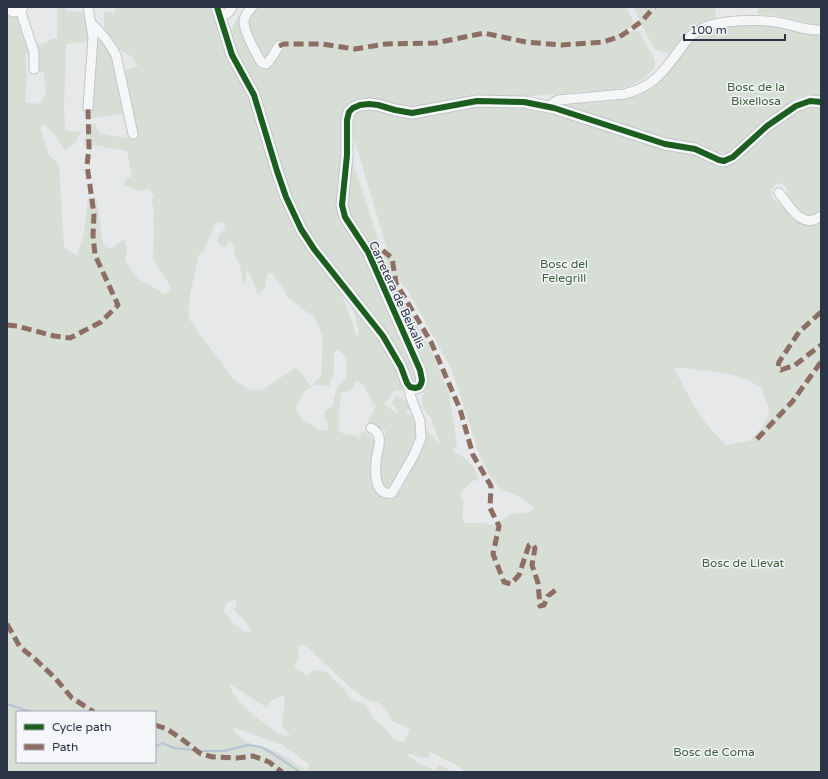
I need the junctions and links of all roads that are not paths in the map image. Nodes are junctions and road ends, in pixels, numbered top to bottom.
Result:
1 (7, 7) edge
2 (88, 7) edge
3 (232, 7) edge
4 (252, 7) edge
5 (21, 8) edge
6 (218, 12) edge
7 (91, 23) junction
8 (821, 30) edge
9 (279, 46) dead end
10 (34, 69) dead end
11 (821, 102) edge
12 (547, 106) junction
13 (88, 108) dead end
14 (133, 134) dead end
15 (779, 193) dead end
16 (821, 216) edge
17 (410, 387) junction
18 (371, 428) dead end

1 - 5 main road
2 - 7 street
3 - 6 street
4 - 9 street
5 - 10 street
6 - 17 main road
7 - 13 street
7 - 14 street
8 - 12 street
11 - 12 main road, Carretera de Beixalis
12 - 17 main road, Carretera de Beixalis
15 - 16 street
17 - 18 street

